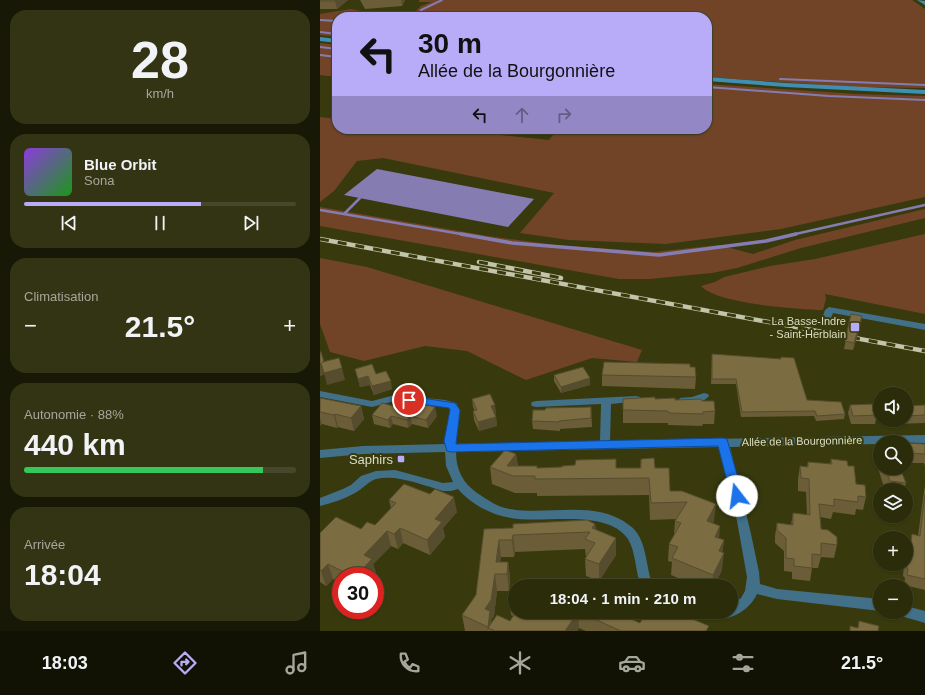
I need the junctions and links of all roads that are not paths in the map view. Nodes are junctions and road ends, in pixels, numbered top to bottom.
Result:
1 (920, 0) edge
2 (925, 3) edge
3 (320, 39) edge
4 (332, 40) edge
5 (712, 79) edge
6 (925, 92) edge
7 (826, 324) dead end
8 (925, 327) edge
9 (320, 394) edge
10 (704, 396) dead end
11 (646, 399) edge
12 (674, 400) edge
13 (606, 401) junction
14 (536, 404) dead end
15 (925, 439) edge
16 (723, 442) junction
17 (605, 445) junction
18 (451, 448) junction
19 (320, 454) edge
20 (460, 484) junction
21 (320, 502) edge
22 (644, 579) edge
23 (753, 588) junction
24 (873, 604) edge
25 (738, 607) edge
26 (913, 614) edge
27 (925, 617) edge

1 - 2 main road
3 - 4 main road
5 - 6 main road
7 - 8 street
9 - 18 street
10 - 12 street
11 - 13 street
13 - 14 street
13 - 17 street
15 - 16 street, Allée de la Bourgonnière
16 - 17 street, Allée de la Bourgonnière
16 - 23 street
17 - 18 street, Allée de la Bourgonnière
18 - 19 street, Allée de la Bourgonnière
18 - 20 street
20 - 21 street
20 - 22 street
23 - 24 street
23 - 25 street
26 - 27 street

